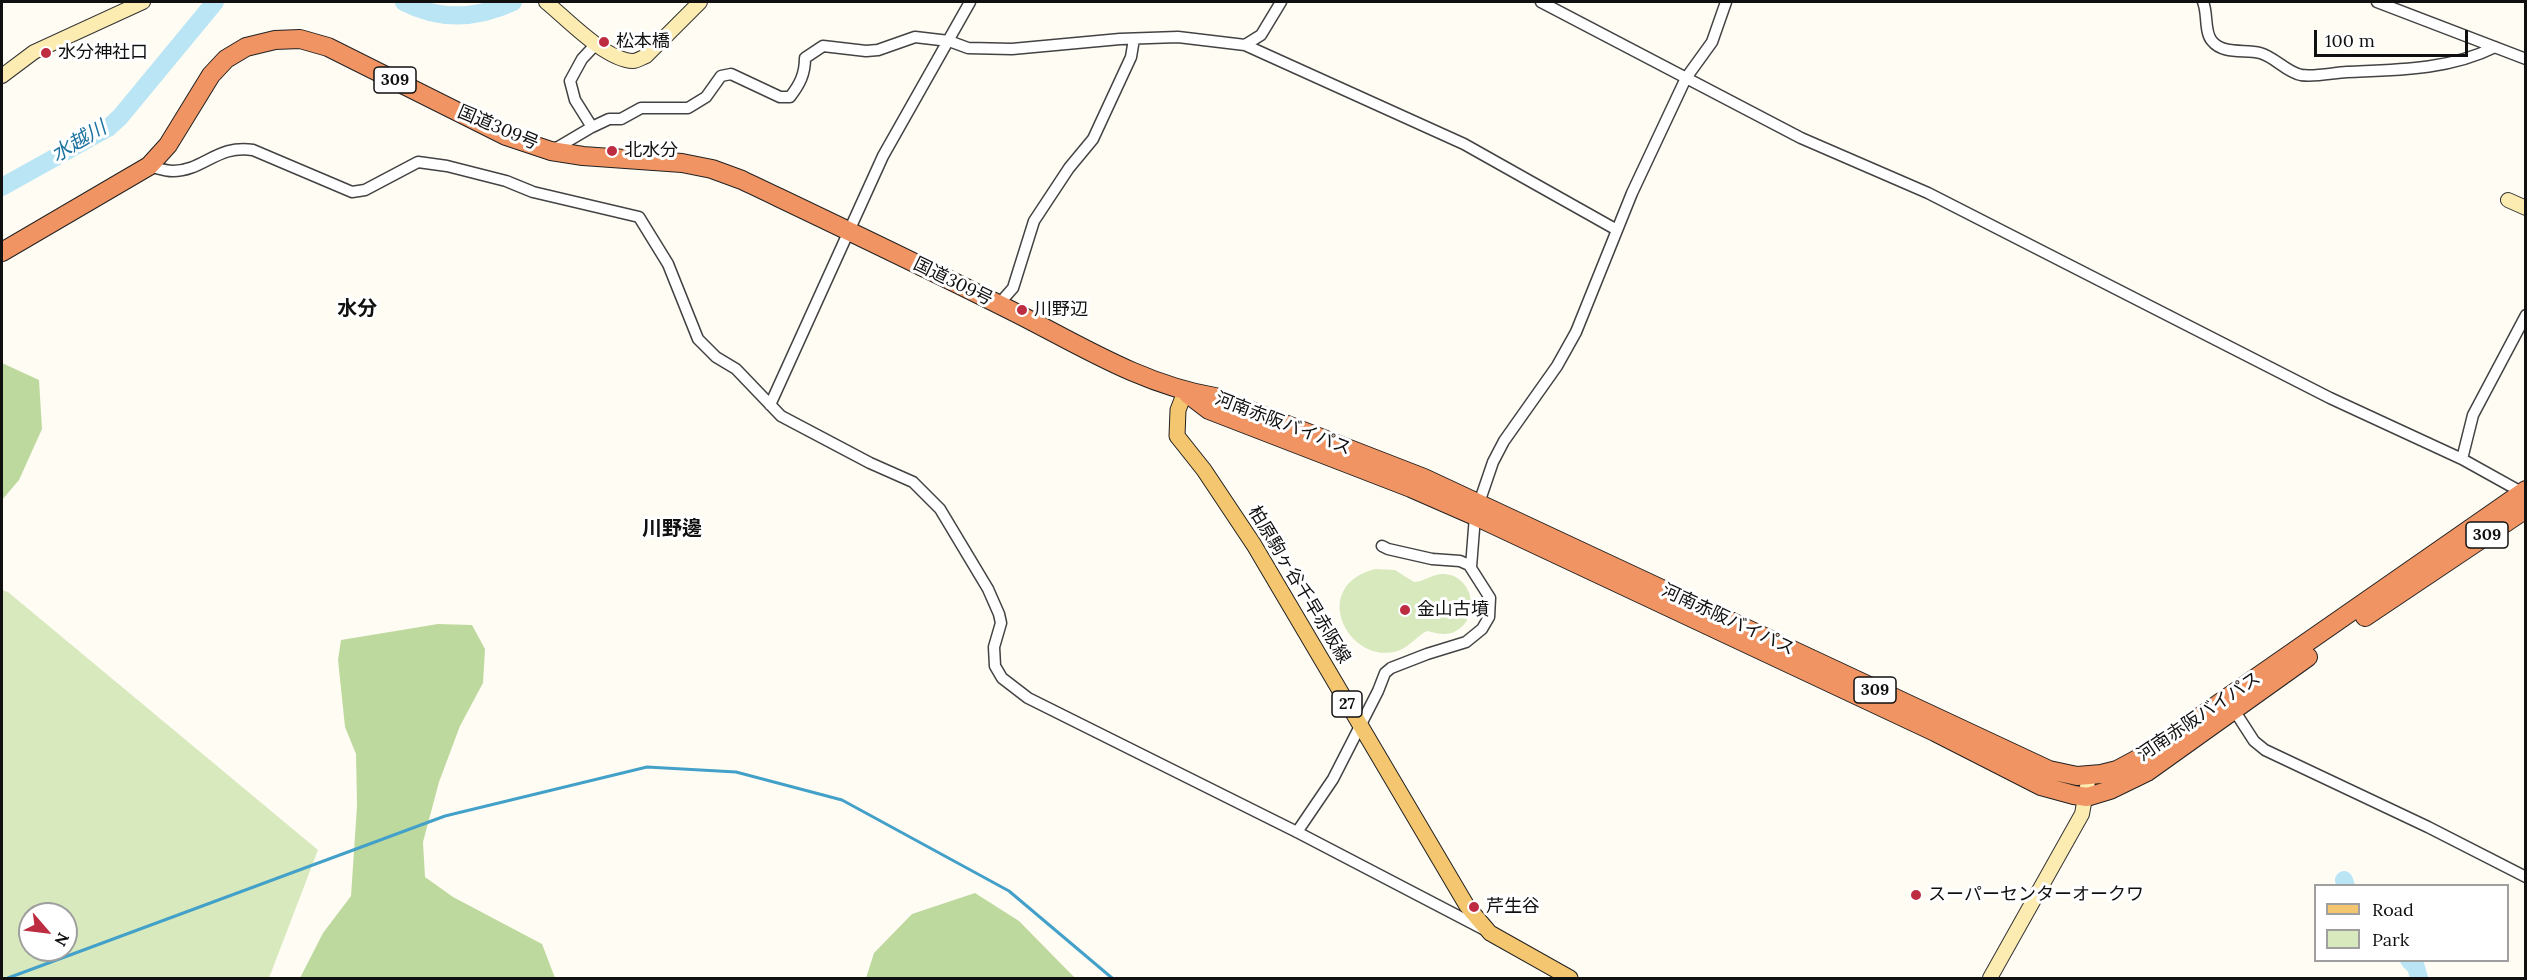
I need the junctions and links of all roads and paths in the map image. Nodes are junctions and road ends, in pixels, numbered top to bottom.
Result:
1 (142, 2) edge
2 (700, 2) edge
3 (970, 2) edge
4 (1281, 2) edge
5 (1541, 2) edge
6 (1726, 2) edge
7 (2203, 2) edge
8 (2377, 2) edge
9 (550, 5) edge
10 (1134, 39) junction
11 (949, 41) junction
12 (596, 44) junction
13 (1245, 45) junction
14 (2495, 47) junction
15 (2526, 59) edge
16 (2, 76) edge
17 (1686, 78) junction
18 (592, 128) junction
19 (551, 151) junction
20 (150, 166) junction
21 (2508, 200) dead end
22 (2526, 208) edge
23 (1617, 230) junction
24 (850, 232) junction
25 (2, 252) edge
26 (998, 305) junction
27 (2526, 315) edge
28 (1185, 392) junction
29 (770, 405) junction
30 (2462, 459) junction
31 (2525, 496) edge
32 (1477, 509) junction
33 (1382, 546) dead end
34 (1471, 567) junction
35 (2234, 710) junction
36 (1361, 727) junction
37 (2089, 776) junction
38 (2087, 797) junction
39 (1297, 832) junction
40 (2526, 877) edge
41 (1490, 933) junction
42 (1570, 978) edge
43 (1990, 978) edge

1 - 16 street
2 - 12 street
3 - 11 street
4 - 13 street
5 - 17 street
6 - 17 street
7 - 14 street
8 - 14 street
9 - 12 street
10 - 11 street
10 - 13 street
10 - 26 street
11 - 18 street
11 - 24 street
12 - 18 street
13 - 23 street
14 - 15 street
17 - 23 street
17 - 30 street
18 - 19 street
19 - 20 highway, 国道309号 / 309
19 - 24 highway, 国道309号 / 309
20 - 25 highway, 国道309号 / 309
20 - 29 street
21 - 22 street
23 - 32 street
24 - 26 highway, 国道309号 / 309
24 - 29 street
26 - 28 highway, 国道309号 / 309
27 - 30 street
28 - 32 highway, 河南赤阪バイパス / 309
28 - 36 main road, 柏原駒ヶ谷千早赤阪線 / 27
29 - 39 street
30 - 31 street
31 - 35 highway, 河南赤阪バイパス / 309
31 - 37 highway, 河南赤阪バイパス / 309
32 - 34 street
32 - 37 highway, 河南赤阪バイパス / 309
32 - 38 highway, 河南赤阪バイパス / 309
33 - 34 street
34 - 36 street
35 - 38 highway, 河南赤阪バイパス / 309
35 - 40 street
36 - 39 street
36 - 41 main road, 柏原駒ヶ谷千早赤阪線 / 27
37 - 38 street
38 - 43 street
39 - 41 street
41 - 42 main road, 柏原駒ヶ谷千早赤阪線 / 27

